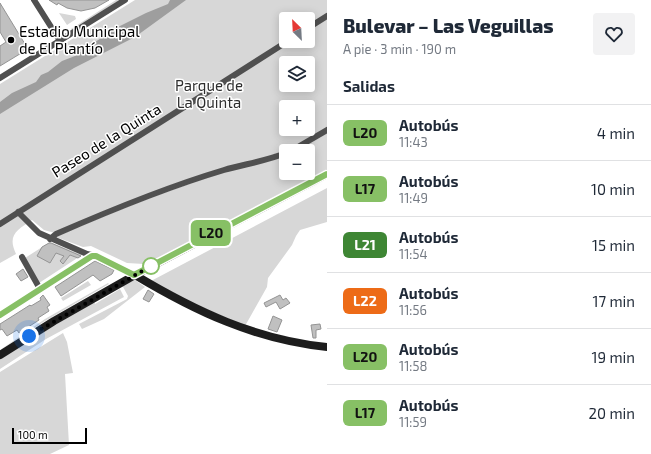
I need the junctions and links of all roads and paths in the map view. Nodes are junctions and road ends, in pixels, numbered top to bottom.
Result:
1 (34, 0) edge
2 (125, 0) edge
3 (327, 16) edge
4 (315, 24) edge
5 (60, 41) junction
6 (279, 47) edge
7 (0, 78) edge
8 (327, 130) edge
9 (303, 144) edge
10 (279, 155) edge
11 (327, 174) edge
12 (18, 212) junction
13 (0, 224) edge
14 (50, 239) junction
15 (92, 256) junction
16 (22, 257) dead end
17 (134, 275) junction
18 (40, 289) junction
19 (0, 315) edge
20 (327, 347) edge
21 (0, 355) edge

1 - 5 street
2 - 5 street
3 - 4 street
5 - 7 street
6 - 12 street, Paseo de la Quinta
8 - 9 street
10 - 14 street
11 - 17 main road
12 - 13 street, Paseo de la Quinta
12 - 14 street
14 - 15 street
15 - 17 street
15 - 18 street
16 - 18 street
17 - 20 main road
17 - 21 main road
18 - 19 street

